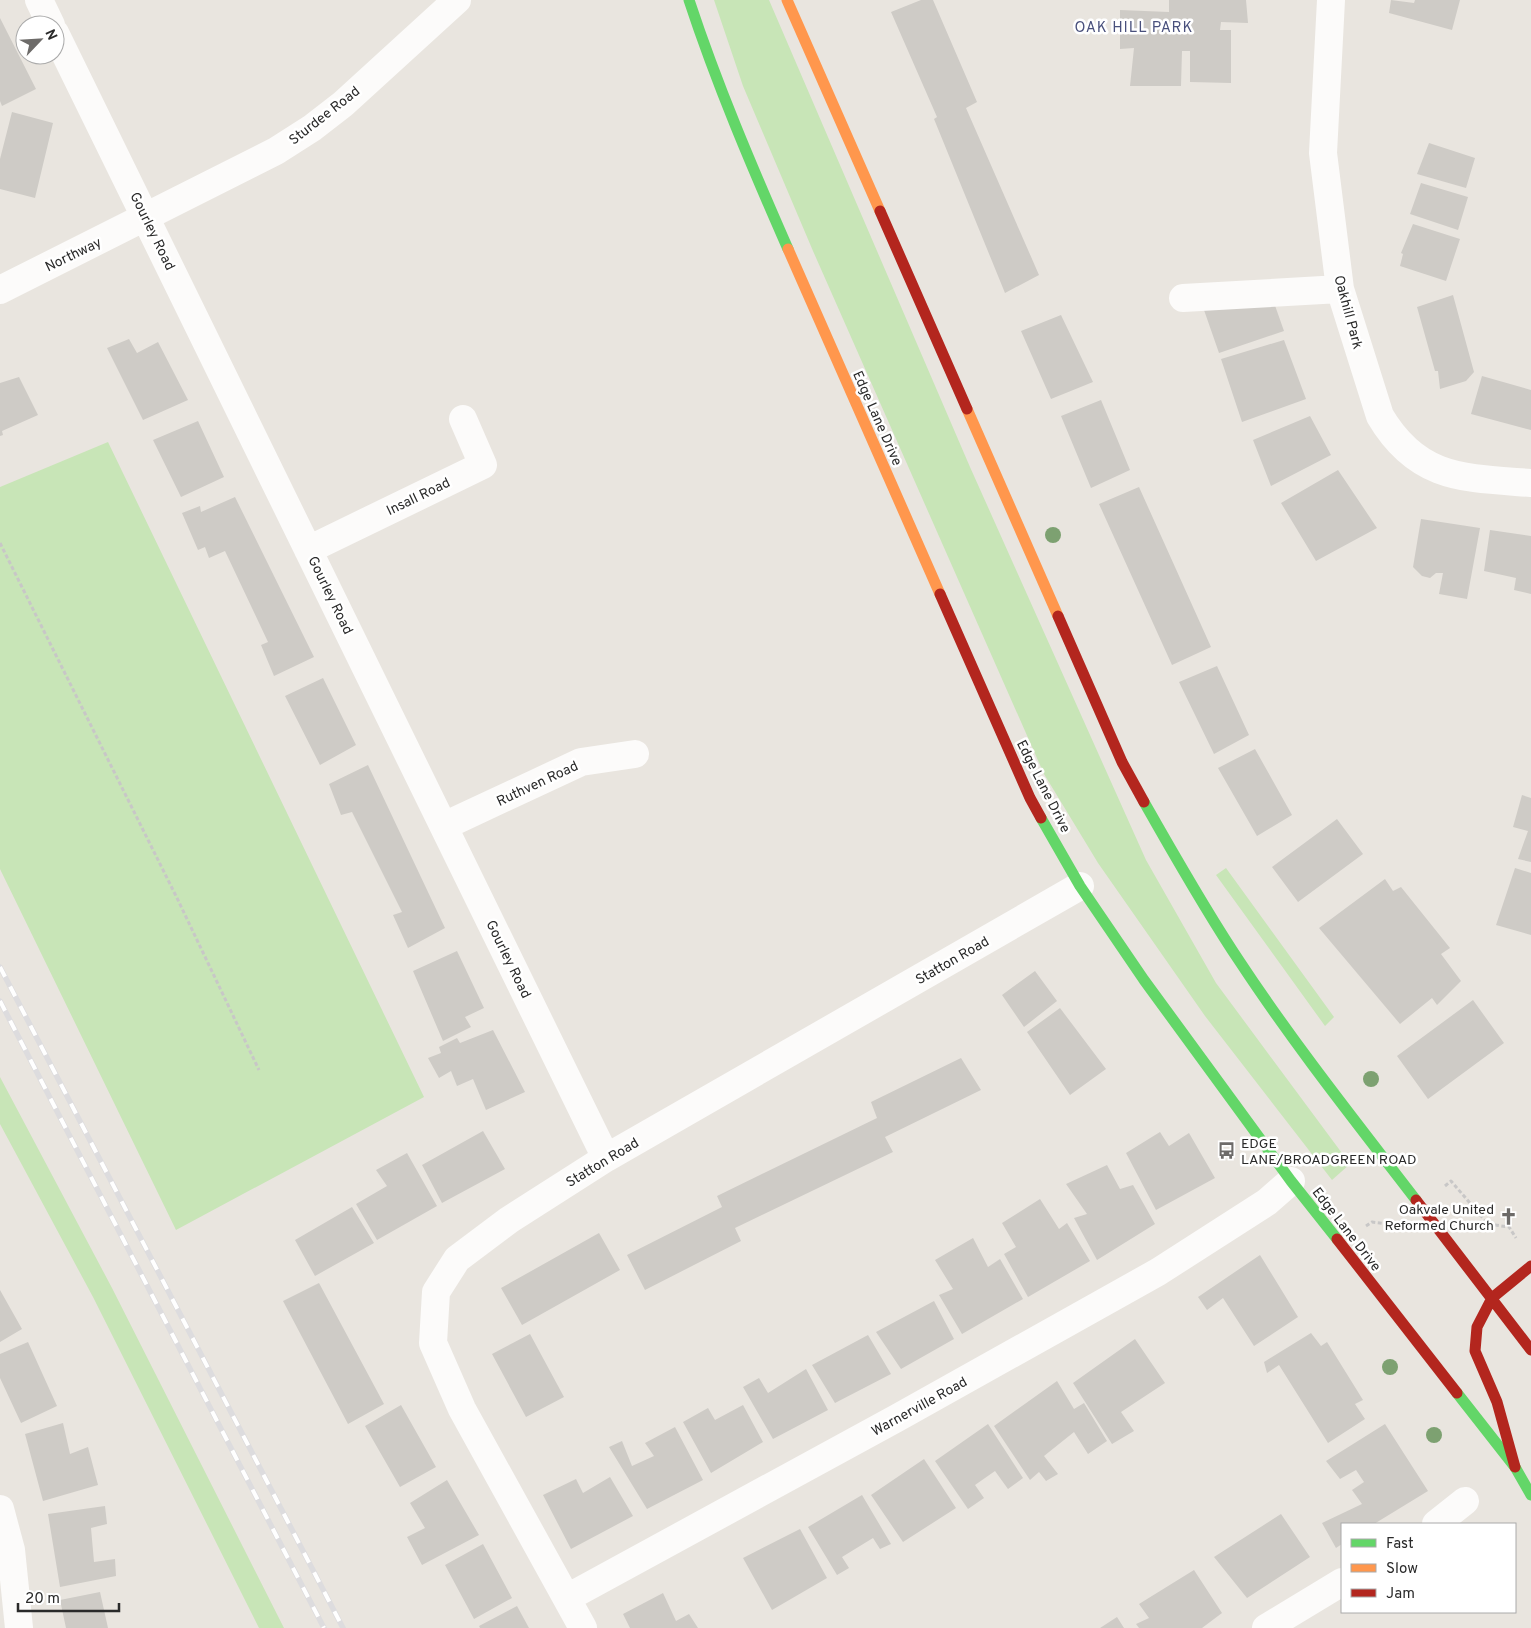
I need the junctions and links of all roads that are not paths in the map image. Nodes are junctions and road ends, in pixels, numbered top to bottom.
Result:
1 (39, 0) edge
2 (457, 0) edge
3 (689, 0) edge
4 (787, 0) edge
5 (1331, 0) edge
6 (46, 15) edge
7 (65, 53) edge
8 (147, 218) junction
9 (1340, 289) junction
10 (0, 290) edge
11 (1183, 298) dead end
12 (463, 419) dead end
13 (1531, 483) edge
14 (308, 550) junction
15 (635, 754) dead end
16 (444, 826) junction
17 (1080, 886) junction
18 (606, 1158) junction
19 (1291, 1181) junction
20 (1531, 1266) edge
21 (1492, 1298) junction
22 (1531, 1350) edge
23 (1514, 1468) junction
24 (1531, 1495) edge
25 (1465, 1501) dead end
26 (0, 1509) edge
27 (1437, 1523) edge
28 (1341, 1583) edge
29 (567, 1598) junction
30 (19, 1628) edge
31 (583, 1628) edge
32 (1266, 1628) edge

1 - 6 street
2 - 8 street, Sturdee Road
3 - 17 main road, Edge Lane Drive
4 - 21 main road
5 - 9 street, Oakhill Park
7 - 8 street, Gourley Road
8 - 10 street, Northway
8 - 14 street, Gourley Road
9 - 11 street
9 - 13 street, Oakhill Park
12 - 14 street, Insall Road
14 - 16 street, Gourley Road
15 - 16 street, Ruthven Road
16 - 18 street, Gourley Road
17 - 18 street, Statton Road
17 - 19 main road, Edge Lane Drive
18 - 29 street, Statton Road
19 - 23 main road, Edge Lane Drive
19 - 29 street, Warnerville Road
20 - 21 main road
21 - 22 main road
21 - 23 main road
23 - 24 main road, Edge Lane Drive
25 - 27 street
26 - 30 street
28 - 32 street
29 - 31 street

